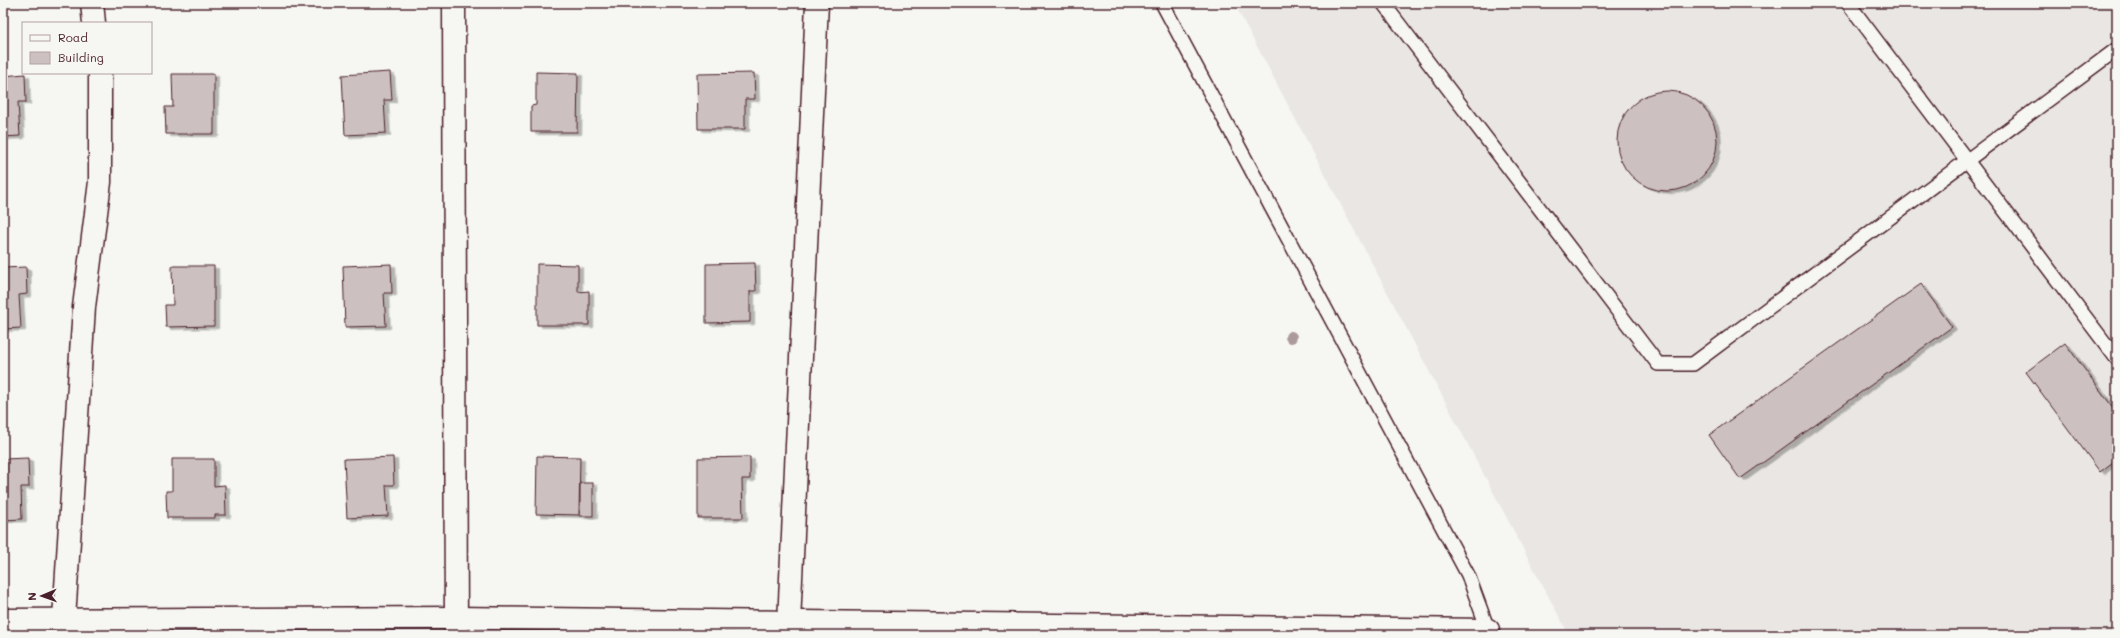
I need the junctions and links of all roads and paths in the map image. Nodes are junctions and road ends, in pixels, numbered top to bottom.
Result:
1 (92, 3) edge
2 (454, 3) edge
3 (817, 3) edge
4 (1162, 3) edge
5 (1383, 3) edge
6 (1848, 3) edge
7 (94, 22) edge
8 (2117, 49) edge
9 (100, 74) edge
10 (1967, 161) junction
11 (2117, 358) edge
12 (64, 619) junction
13 (3, 620) edge
14 (789, 623) junction
15 (456, 626) edge
16 (1489, 633) edge

1 - 7 street
2 - 15 street
3 - 14 street
4 - 16 lane
5 - 10 lane
6 - 10 lane
8 - 10 lane
9 - 12 street
10 - 11 lane
12 - 13 street
12 - 15 street
14 - 15 street
14 - 16 street

